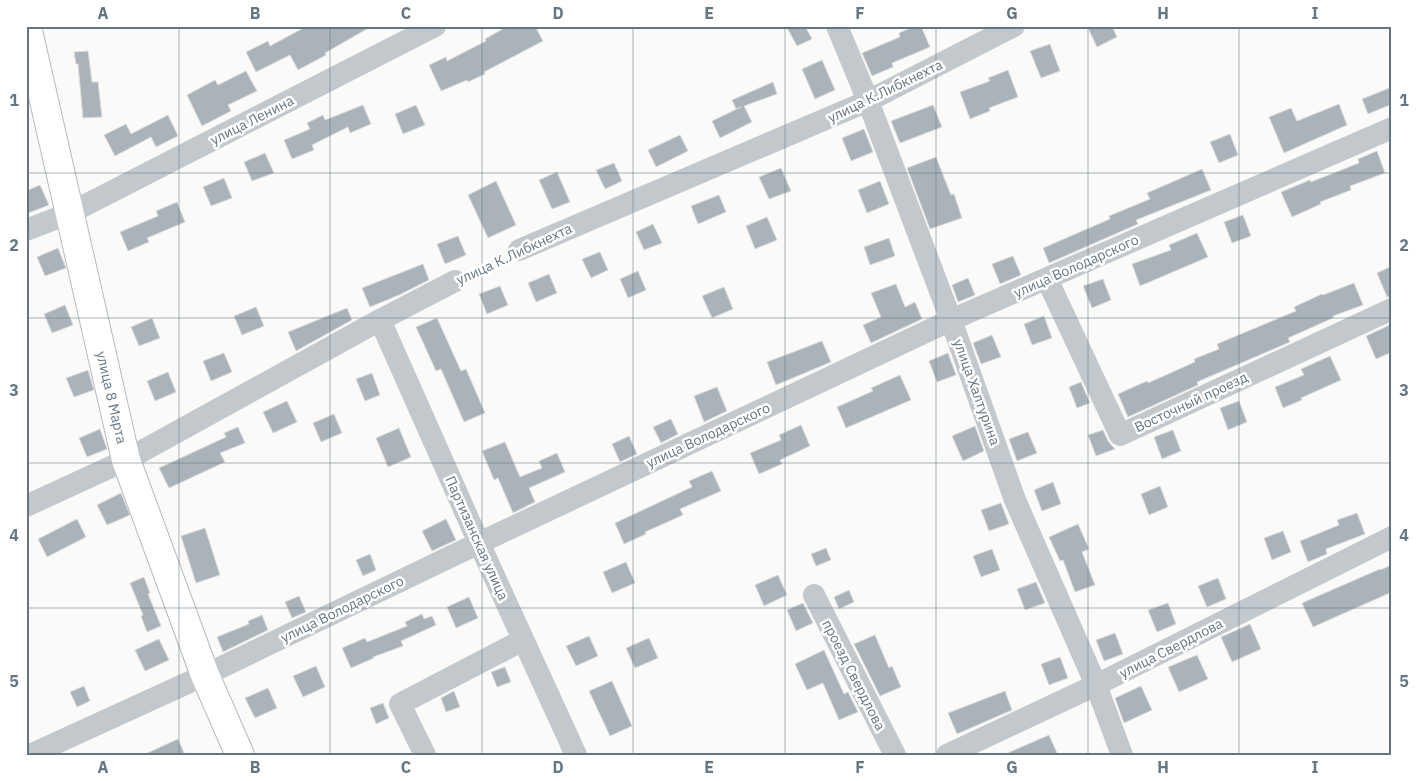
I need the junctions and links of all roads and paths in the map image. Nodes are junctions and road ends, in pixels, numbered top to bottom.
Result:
1 (27, 26) edge
2 (434, 26) edge
3 (837, 26) edge
4 (1014, 26) edge
5 (868, 101) junction
6 (1392, 128) edge
7 (70, 213) junction
8 (26, 230) edge
9 (519, 250) joint
10 (1047, 279) junction
11 (455, 281) joint
12 (1392, 309) edge
13 (380, 320) junction
14 (951, 320) junction
15 (126, 460) junction
16 (26, 506) edge
17 (1392, 537) edge
18 (479, 543) junction
19 (814, 595) dead end
20 (523, 640) junction
21 (205, 675) junction
22 (1096, 685) junction
23 (30, 755) edge
24 (240, 755) edge
25 (425, 755) edge
26 (576, 755) edge
27 (895, 755) edge
28 (948, 755) edge
29 (1122, 755) edge

1 - 7 main road, улица 8 Марта
2 - 7 street, улица Ленина
3 - 5 street, улица Халтурина
4 - 5 street, улица К.Либкнехта
5 - 9 street, улица К.Либкнехта
5 - 14 street, улица Халтурина
6 - 10 street, улица Володарского
7 - 8 street, улица Ленина
7 - 15 main road, улица 8 Марта
9 - 11 path, улица К.Либкнехта
10 - 12 street, Восточный проезд
10 - 14 street, улица Володарского
11 - 13 street, улица К.Либкнехта
13 - 15 street, улица К.Либкнехта
13 - 18 street, Партизанская улица
14 - 18 street, улица Володарского
14 - 22 street, улица Халтурина
15 - 16 street, улица К.Либкнехта
15 - 21 main road, улица 8 Марта
17 - 22 street, улица Свердлова
18 - 20 street, Партизанская улица
18 - 21 street, улица Володарского
19 - 27 street, проезд Свердлова
20 - 25 street
20 - 26 street, Партизанская улица
21 - 23 street, улица Володарского
21 - 24 main road, улица 8 Марта
22 - 28 street, улица Свердлова
22 - 29 street, улица Халтурина

